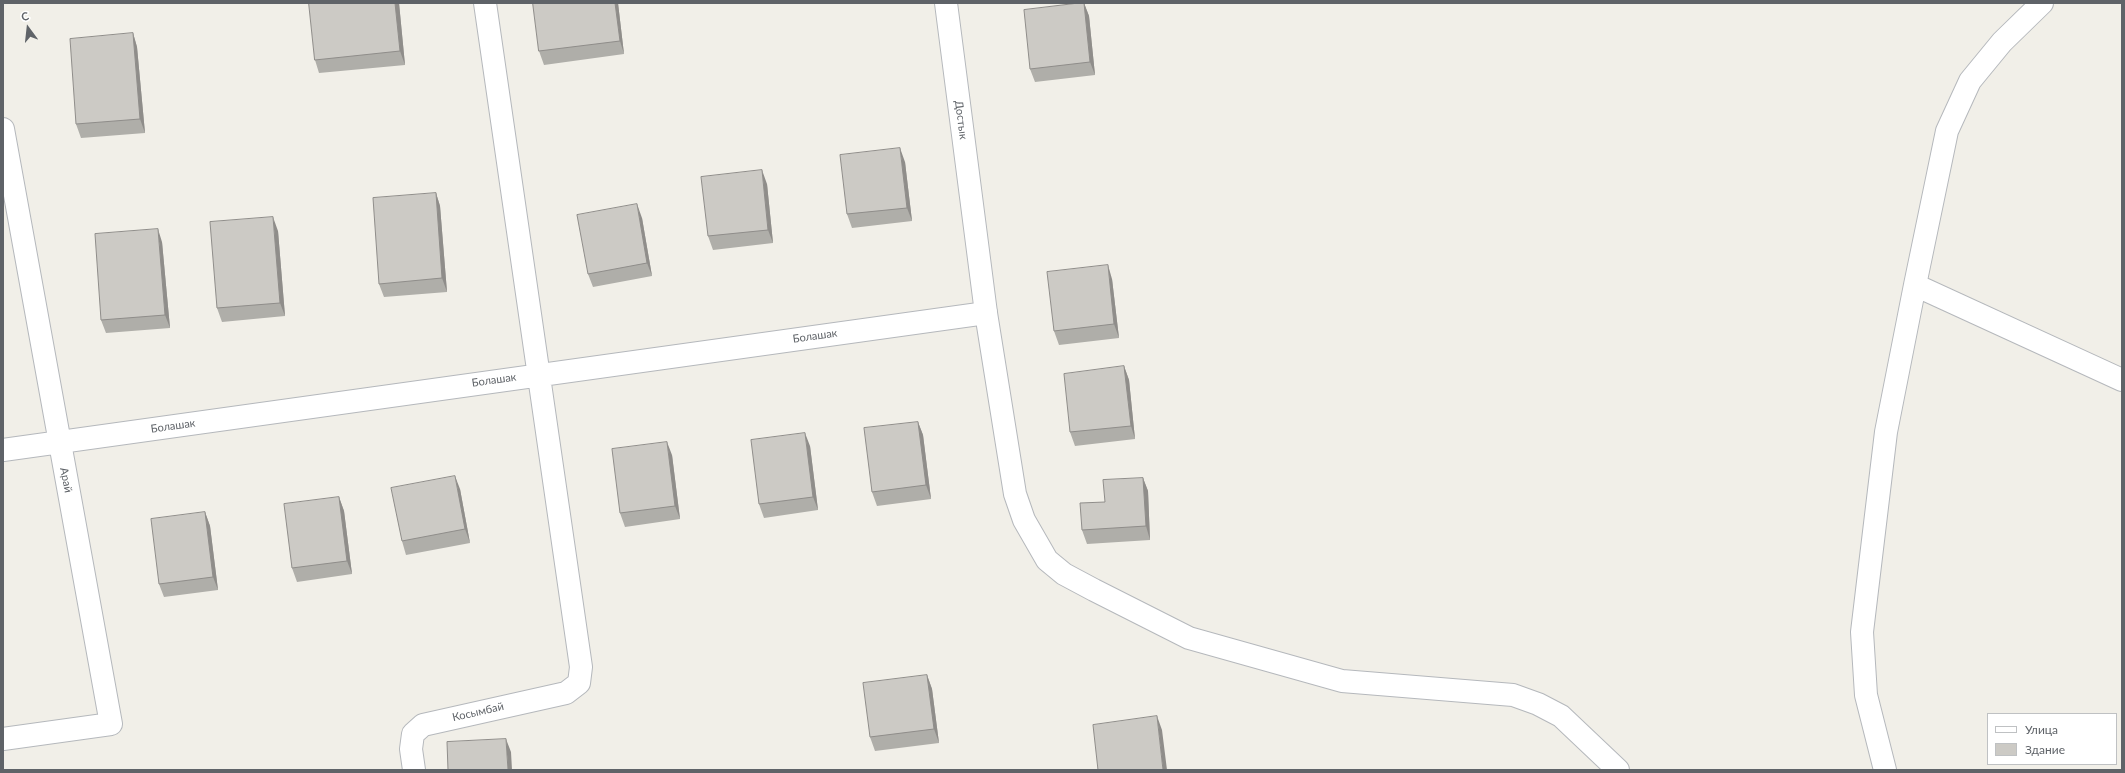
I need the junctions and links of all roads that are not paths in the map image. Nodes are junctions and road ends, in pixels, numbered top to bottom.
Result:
1 (485, 3) edge
2 (946, 3) edge
3 (2042, 3) edge
4 (3, 129) edge
5 (1915, 285) junction
6 (986, 313) junction
7 (539, 374) junction
8 (2122, 380) edge
9 (58, 442) junction
10 (3, 450) edge
11 (3, 739) edge
12 (414, 770) edge
13 (1618, 770) edge
14 (1885, 770) edge

1 - 7 street
2 - 6 street, Достык
3 - 5 street
4 - 9 street, Арай
5 - 8 street
5 - 14 street
6 - 7 street, Болашак
6 - 13 street, Достык
7 - 9 street, Болашак
7 - 12 street, Косымбай
9 - 10 street, Болашак
9 - 11 street, Арай

